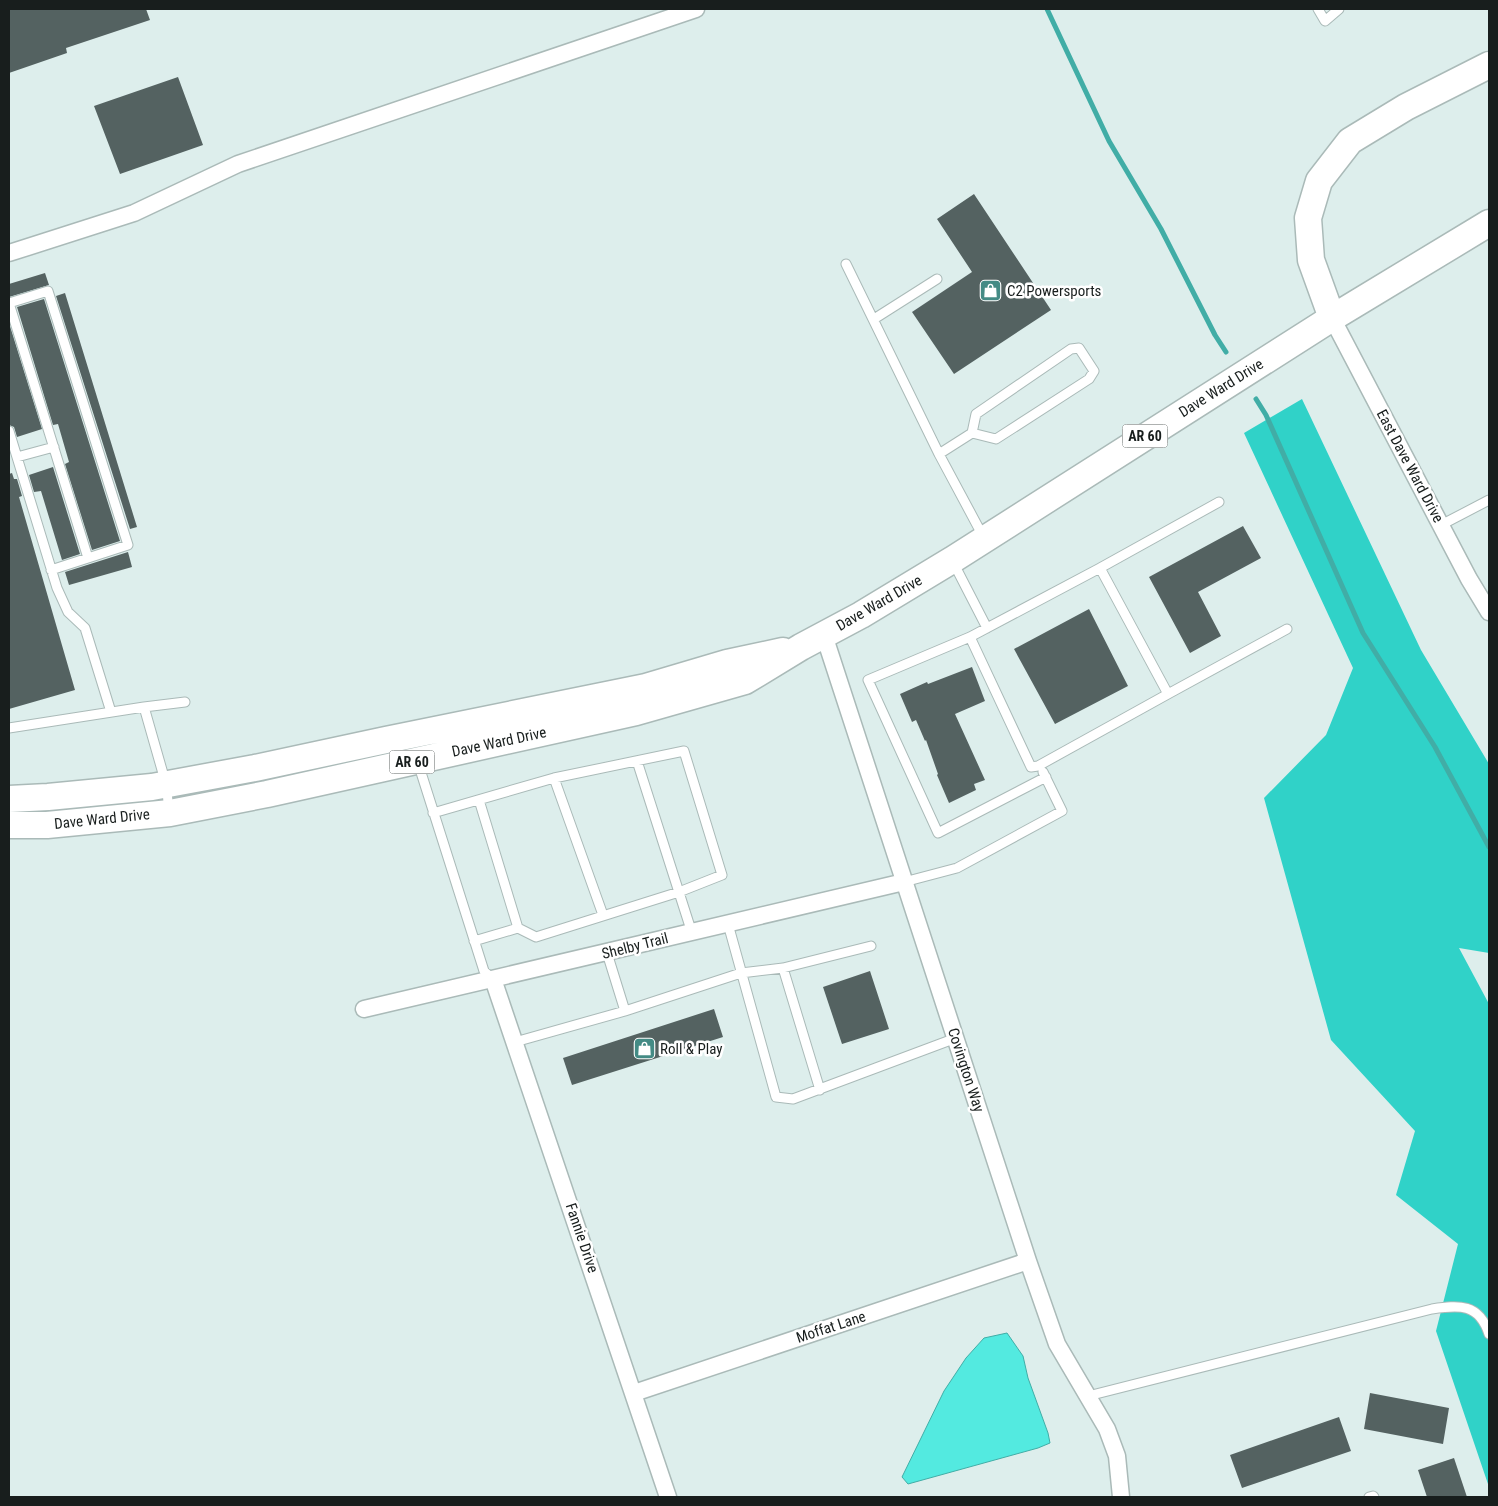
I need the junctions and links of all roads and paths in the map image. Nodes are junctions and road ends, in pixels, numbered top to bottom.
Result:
1 (696, 9) edge
2 (1318, 9) edge
3 (1340, 9) edge
4 (1489, 65) edge
5 (1489, 223) edge
6 (9, 253) edge
7 (846, 264) dead end
8 (937, 279) dead end
9 (9, 303) edge
10 (1332, 318) junction
11 (874, 319) junction
12 (9, 431) edge
13 (972, 432) junction
14 (54, 447) junction
15 (939, 454) junction
16 (17, 458) junction
17 (1489, 500) edge
18 (1219, 502) dead end
19 (1441, 525) junction
20 (984, 538) junction
21 (88, 558) junction
22 (952, 560) junction
23 (1100, 568) junction
24 (51, 570) junction
25 (1489, 612) edge
26 (987, 628) junction
27 (1286, 629) dead end
28 (824, 635) junction
29 (970, 637) junction
30 (801, 647) junction
31 (1168, 694) junction
32 (185, 702) dead end
33 (144, 707) junction
34 (111, 712) junction
35 (9, 728) edge
36 (417, 760) junction
37 (637, 760) junction
38 (1040, 765) junction
39 (1046, 777) junction
40 (554, 778) junction
41 (166, 784) junction
42 (9, 798) edge
43 (479, 800) junction
44 (170, 813) junction
45 (433, 813) junction
46 (9, 825) edge
47 (904, 882) junction
48 (679, 892) junction
49 (603, 916) junction
50 (728, 924) junction
51 (518, 928) junction
52 (692, 933) junction
53 (474, 941) junction
54 (871, 946) dead end
55 (607, 953) junction
56 (783, 968) junction
57 (741, 973) junction
58 (494, 979) junction
59 (364, 1009) dead end
60 (626, 1011) junction
61 (956, 1038) junction
62 (515, 1042) junction
63 (820, 1090) junction
64 (1028, 1261) junction
65 (1489, 1334) edge
66 (634, 1393) junction
67 (1088, 1396) junction
68 (668, 1497) edge
69 (1121, 1497) edge
70 (1369, 1497) edge
71 (1374, 1497) edge

1 - 6 street
2 - 3 lane
4 - 10 main road
5 - 10 main road, Dave Ward Drive / AR 60
7 - 11 lane
8 - 11 lane
9 - 14 lane
9 - 21 lane
10 - 19 street, East Dave Ward Drive
10 - 20 main road, Dave Ward Drive / AR 60
11 - 15 lane
12 - 16 lane
13 - 13 lane
13 - 15 lane
14 - 16 lane
14 - 21 lane
15 - 20 lane
16 - 24 lane
17 - 19 lane
18 - 23 lane
19 - 25 street, East Dave Ward Drive
20 - 22 main road, Dave Ward Drive / AR 60
21 - 24 lane
22 - 26 lane
22 - 28 main road, Dave Ward Drive / AR 60
23 - 26 lane
23 - 31 lane
24 - 34 lane
26 - 29 lane
27 - 31 lane
28 - 30 main road, Dave Ward Drive / AR 60
28 - 47 street, Covington Way
29 - 38 lane
29 - 39 lane
30 - 36 main road, Dave Ward Drive / AR 60
30 - 41 main road, Dave Ward Drive / AR 60
31 - 38 lane
32 - 33 lane
33 - 34 lane
33 - 41 lane
34 - 35 lane
36 - 44 main road, Dave Ward Drive / AR 60
36 - 45 lane
37 - 40 lane
37 - 48 lane
37 - 48 lane
38 - 39 lane
39 - 47 lane
40 - 43 lane
40 - 49 lane
41 - 42 main road, Dave Ward Drive / AR 60
41 - 44 lane
43 - 45 lane
43 - 51 lane
44 - 46 main road, Dave Ward Drive / AR 60
45 - 53 lane
47 - 50 street, Shelby Trail
47 - 61 street, Covington Way
48 - 49 lane
48 - 52 lane
49 - 51 lane
50 - 52 street, Shelby Trail
50 - 57 lane
51 - 53 lane
52 - 55 street, Shelby Trail
53 - 58 lane
54 - 56 lane
55 - 58 street, Shelby Trail
55 - 60 lane
56 - 57 lane
56 - 63 lane
57 - 60 lane
57 - 63 lane
58 - 59 street, Shelby Trail
58 - 62 street, Fannie Drive
60 - 62 lane
61 - 63 lane
61 - 64 street, Covington Way
62 - 66 street, Fannie Drive
64 - 66 street, Moffat Lane
64 - 67 street, Covington Way
65 - 67 lane
66 - 68 street, Fannie Drive
67 - 69 street, Covington Way
70 - 71 lane

